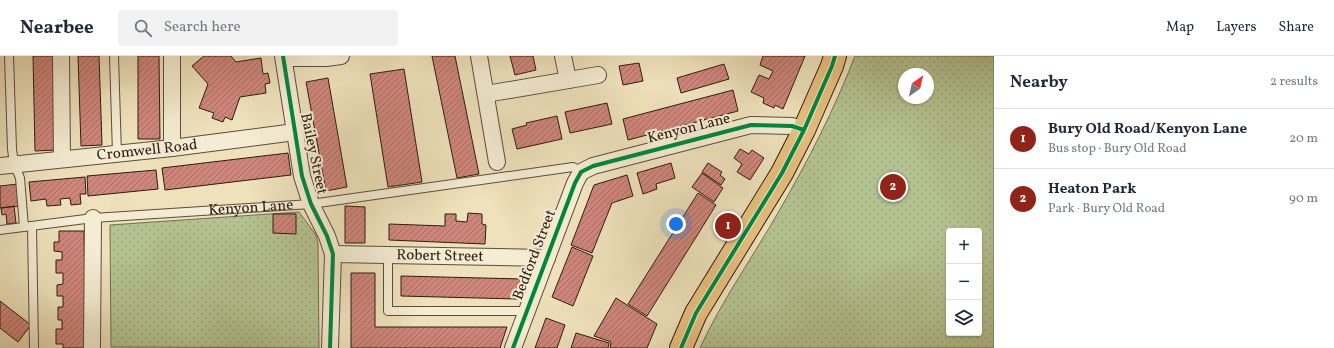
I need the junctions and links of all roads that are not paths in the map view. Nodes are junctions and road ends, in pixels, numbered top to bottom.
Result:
1 (9, 56) edge
2 (61, 56) edge
3 (114, 56) edge
4 (172, 56) edge
5 (341, 56) edge
6 (479, 56) edge
7 (563, 56) edge
8 (835, 56) edge
9 (284, 57) edge
10 (598, 75) dead end
11 (568, 80) junction
12 (486, 94) junction
13 (804, 130) junction
14 (295, 132) junction
15 (172, 148) junction
16 (117, 154) junction
17 (62, 159) junction
18 (497, 162) dead end
19 (7, 165) edge
20 (581, 172) junction
21 (311, 204) junction
22 (93, 218) junction
23 (28, 226) junction
24 (0, 230) edge
25 (333, 254) junction
26 (388, 256) junction
27 (547, 258) junction
28 (526, 311) junction
29 (34, 348) edge
30 (92, 348) edge
31 (330, 348) edge
32 (513, 348) edge
33 (681, 348) edge

1 - 19 lane
2 - 17 street
3 - 16 lane
4 - 15 street
5 - 9 street
6 - 12 street
7 - 11 street
8 - 13 main road
9 - 14 street, Bailey Street
10 - 11 street
11 - 12 street
12 - 18 street
13 - 20 street, Kenyon Lane
13 - 33 main road
14 - 15 street, Cromwell Road
14 - 21 street, Bailey Street
15 - 16 street, Cromwell Road
16 - 17 street, Cromwell Road
17 - 19 street, Cromwell Road
19 - 23 lane
20 - 21 lane, Kenyon Lane
20 - 27 street, Bedford Street
21 - 22 lane, Kenyon Lane
21 - 25 street, Bailey Street
22 - 23 lane, Kenyon Lane
22 - 30 street
23 - 24 lane, Kenyon Lane
23 - 29 lane
25 - 26 street, Robert Street
25 - 31 street, Bailey Street
26 - 27 street, Robert Street
26 - 28 lane
27 - 28 street, Bedford Street
28 - 32 street, Bedford Street

